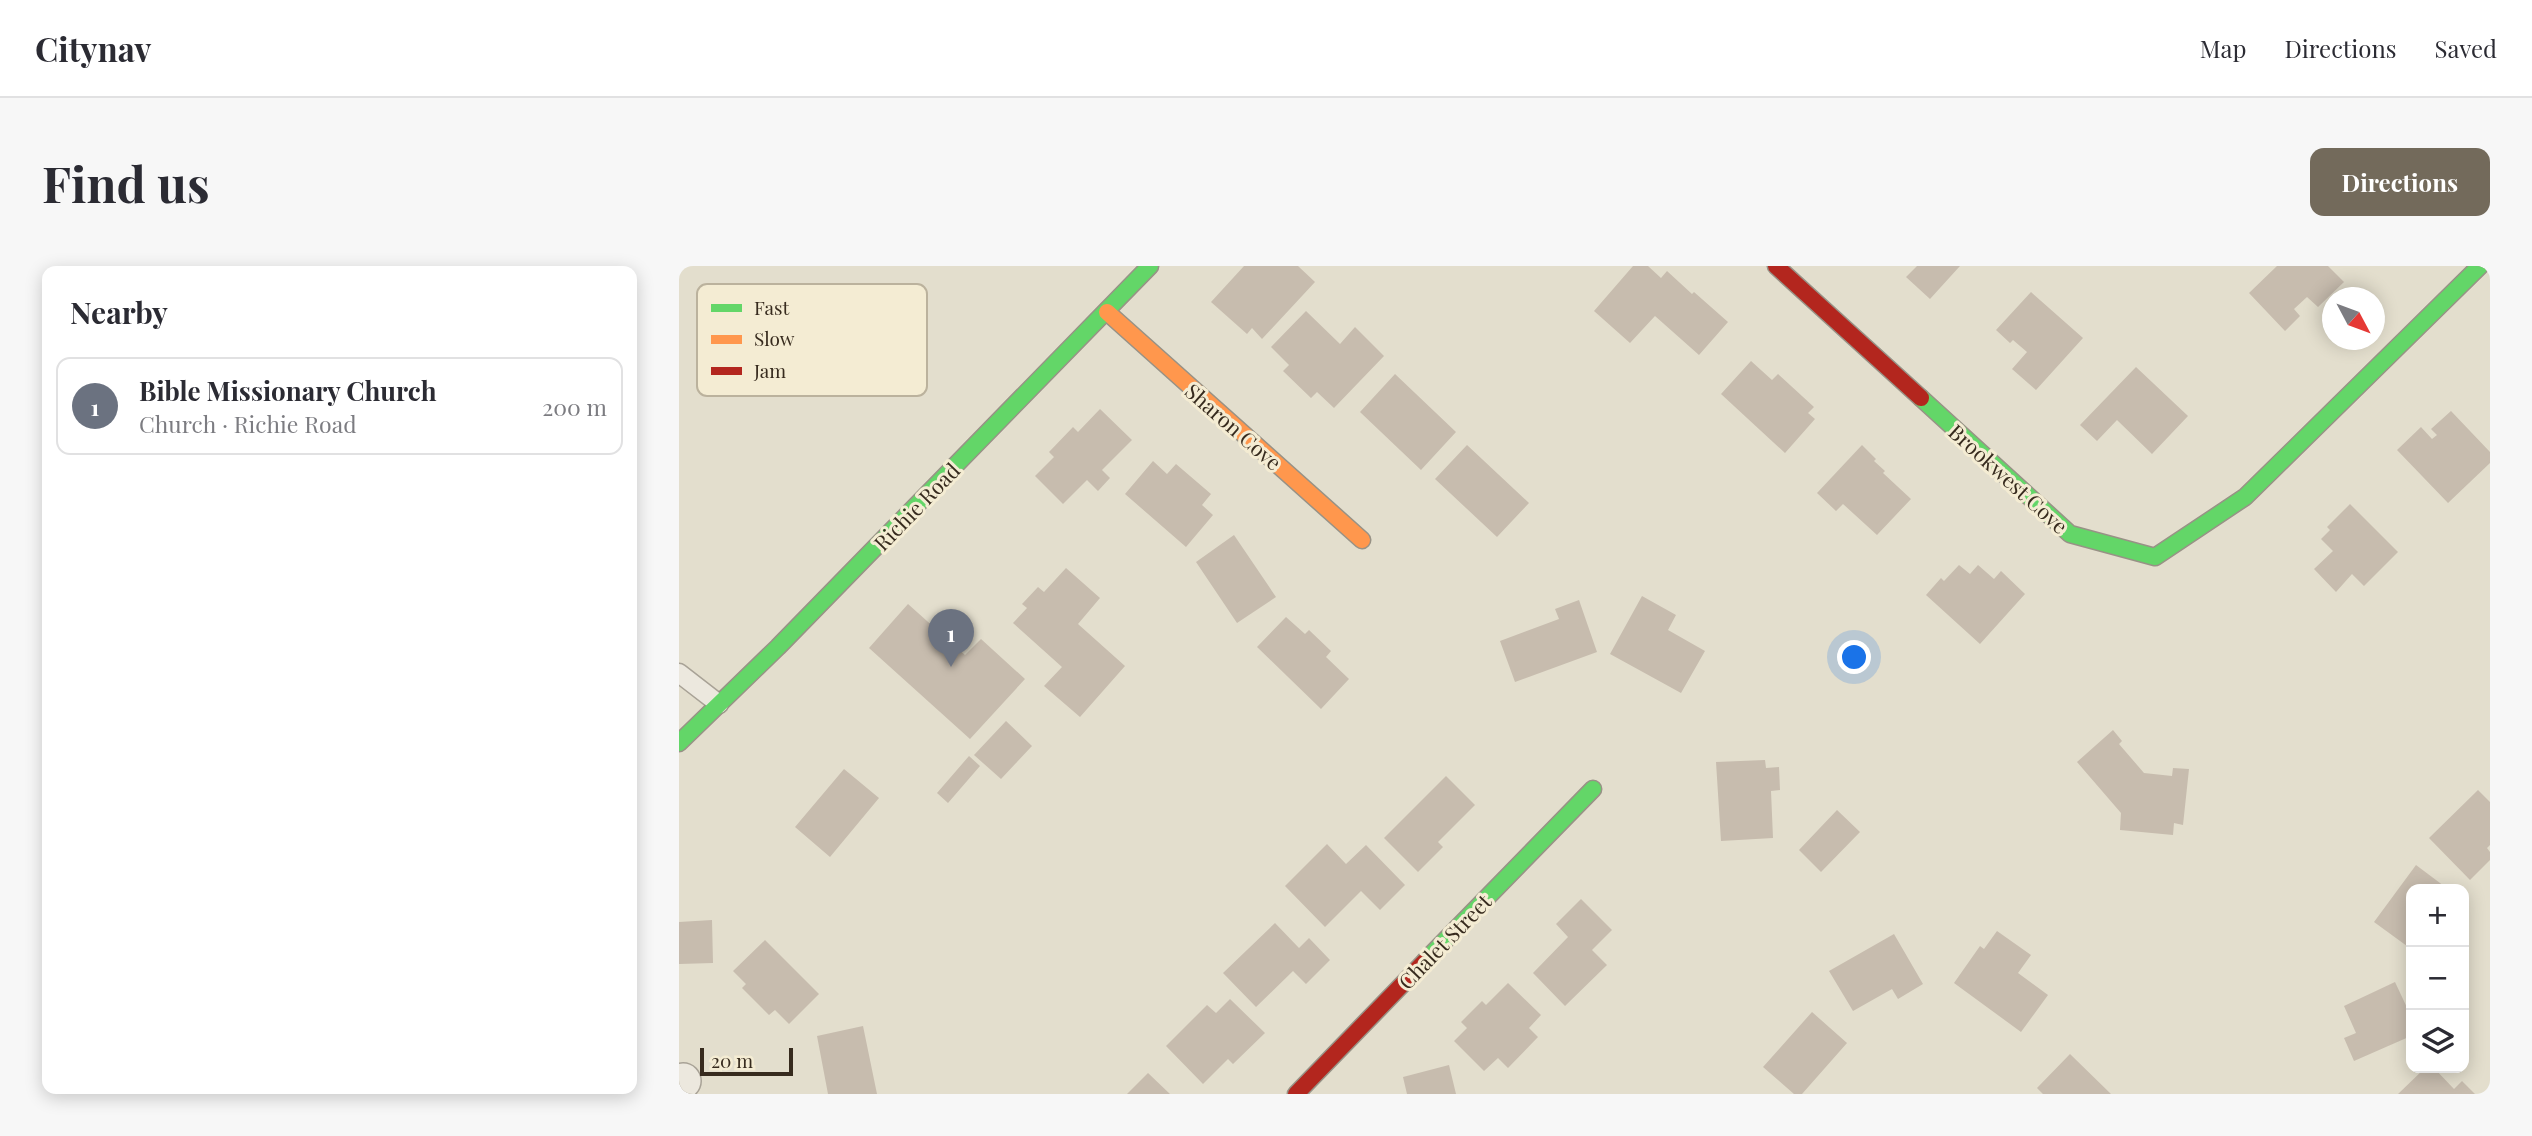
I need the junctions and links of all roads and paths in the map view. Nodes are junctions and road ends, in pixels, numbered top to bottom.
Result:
1 (1150, 266) edge
2 (1776, 266) edge
3 (2480, 266) edge
4 (1107, 312) junction
5 (1362, 540) dead end
6 (679, 673) edge
7 (719, 704) junction
8 (679, 743) edge
9 (1593, 789) dead end
10 (1296, 1094) edge

1 - 4 street, Richie Road
2 - 3 street, Brookwest Cove
4 - 5 street, Sharon Cove
4 - 7 street, Richie Road
6 - 7 lane
7 - 8 street, Richie Road
9 - 10 street, Chalet Street

